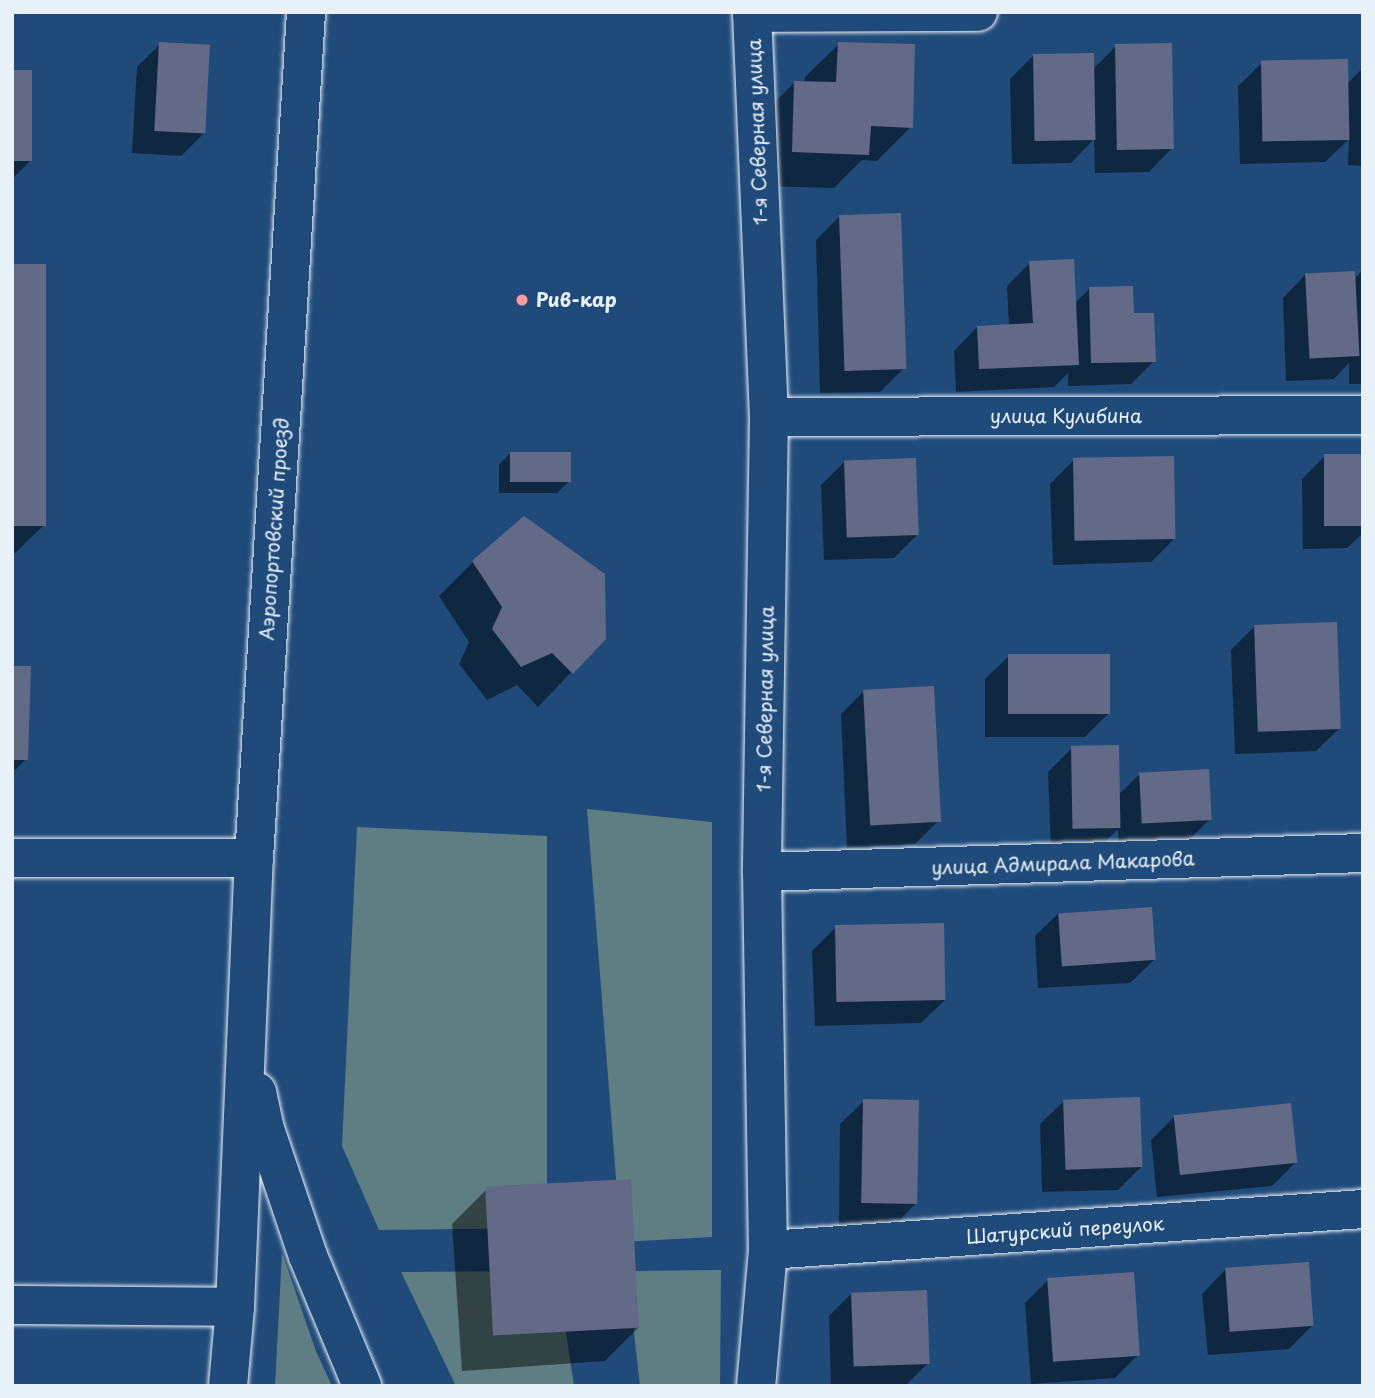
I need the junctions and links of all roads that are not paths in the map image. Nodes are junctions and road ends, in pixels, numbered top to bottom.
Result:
1 (306, 12) edge
2 (978, 12) edge
3 (752, 13) edge
4 (1363, 415) edge
5 (769, 417) junction
6 (1363, 853) edge
7 (12, 858) edge
8 (254, 858) junction
9 (762, 873) junction
10 (246, 1045) junction
11 (1363, 1209) edge
12 (768, 1250) junction
13 (12, 1305) edge
14 (235, 1307) junction
15 (228, 1386) edge
16 (362, 1386) edge
17 (756, 1386) edge

1 - 8 street, Аэропортовский проезд
2 - 3 street
3 - 5 street, 1-я Северная улица
4 - 5 street, улица Кулибина
5 - 9 street, 1-я Северная улица
6 - 9 street, улица Адмирала Макарова
7 - 8 street
8 - 10 street, Аэропортовский проезд
9 - 12 street, 1-я Северная улица
10 - 14 street, Аэропортовский проезд
10 - 16 street
11 - 12 street, Шатурский переулок
12 - 17 street, 1-я Северная улица
13 - 14 street
14 - 15 street, Аэропортовский проезд

